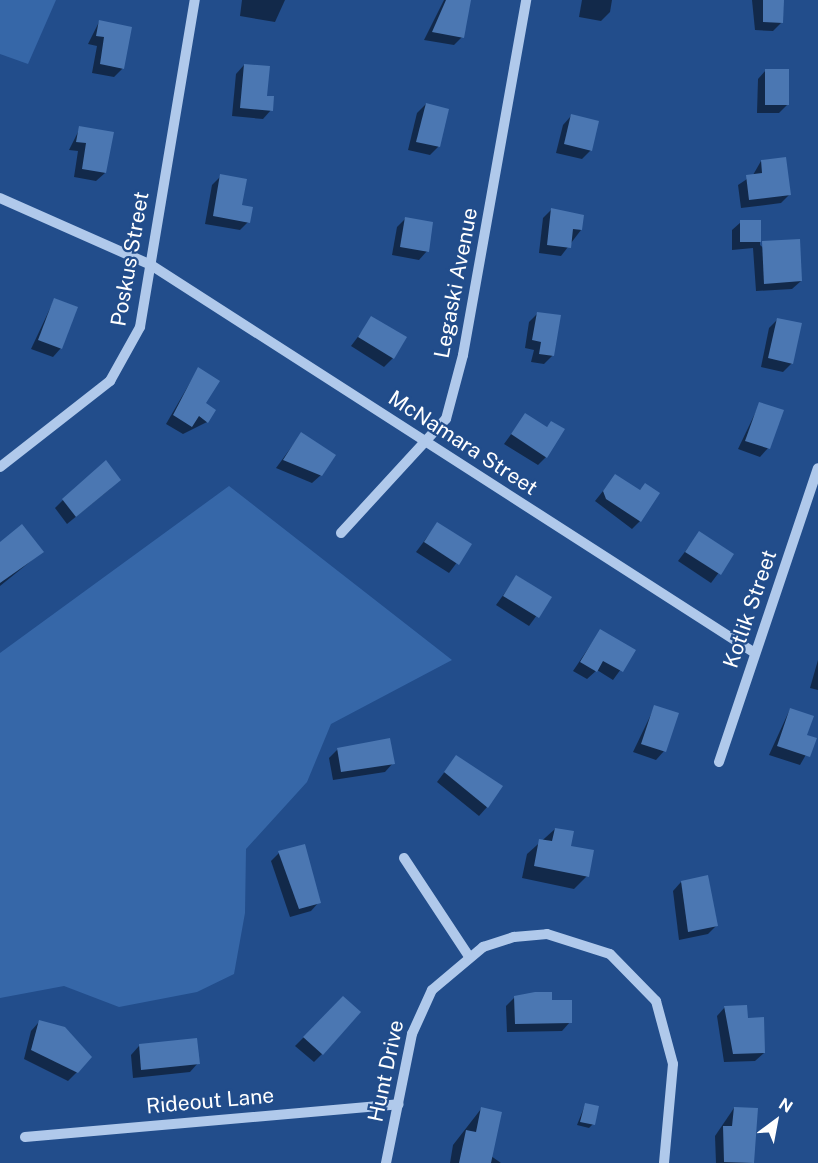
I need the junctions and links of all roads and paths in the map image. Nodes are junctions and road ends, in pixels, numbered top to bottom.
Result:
1 (195, 0) edge
2 (526, 0) edge
3 (0, 198) edge
4 (151, 265) junction
5 (426, 442) junction
6 (0, 467) edge
7 (818, 468) edge
8 (341, 533) dead end
9 (755, 653) junction
10 (719, 762) dead end
11 (404, 858) dead end
12 (468, 955) junction
13 (399, 1104) junction
14 (25, 1137) dead end
15 (386, 1163) edge
16 (664, 1163) edge

1 - 4 street, Poskus Street
2 - 5 street, Legaski Avenue
3 - 4 street, McNamara Street
4 - 5 street, McNamara Street
4 - 6 street, Poskus Street
5 - 8 street, Legaski Avenue
5 - 9 street, McNamara Street
7 - 9 street, Kotlik Street
9 - 10 street, Kotlik Street
11 - 12 street
12 - 13 street, Hunt Drive
12 - 16 street, Hunt Drive
13 - 14 street, Rideout Lane
13 - 15 street, Hunt Drive

